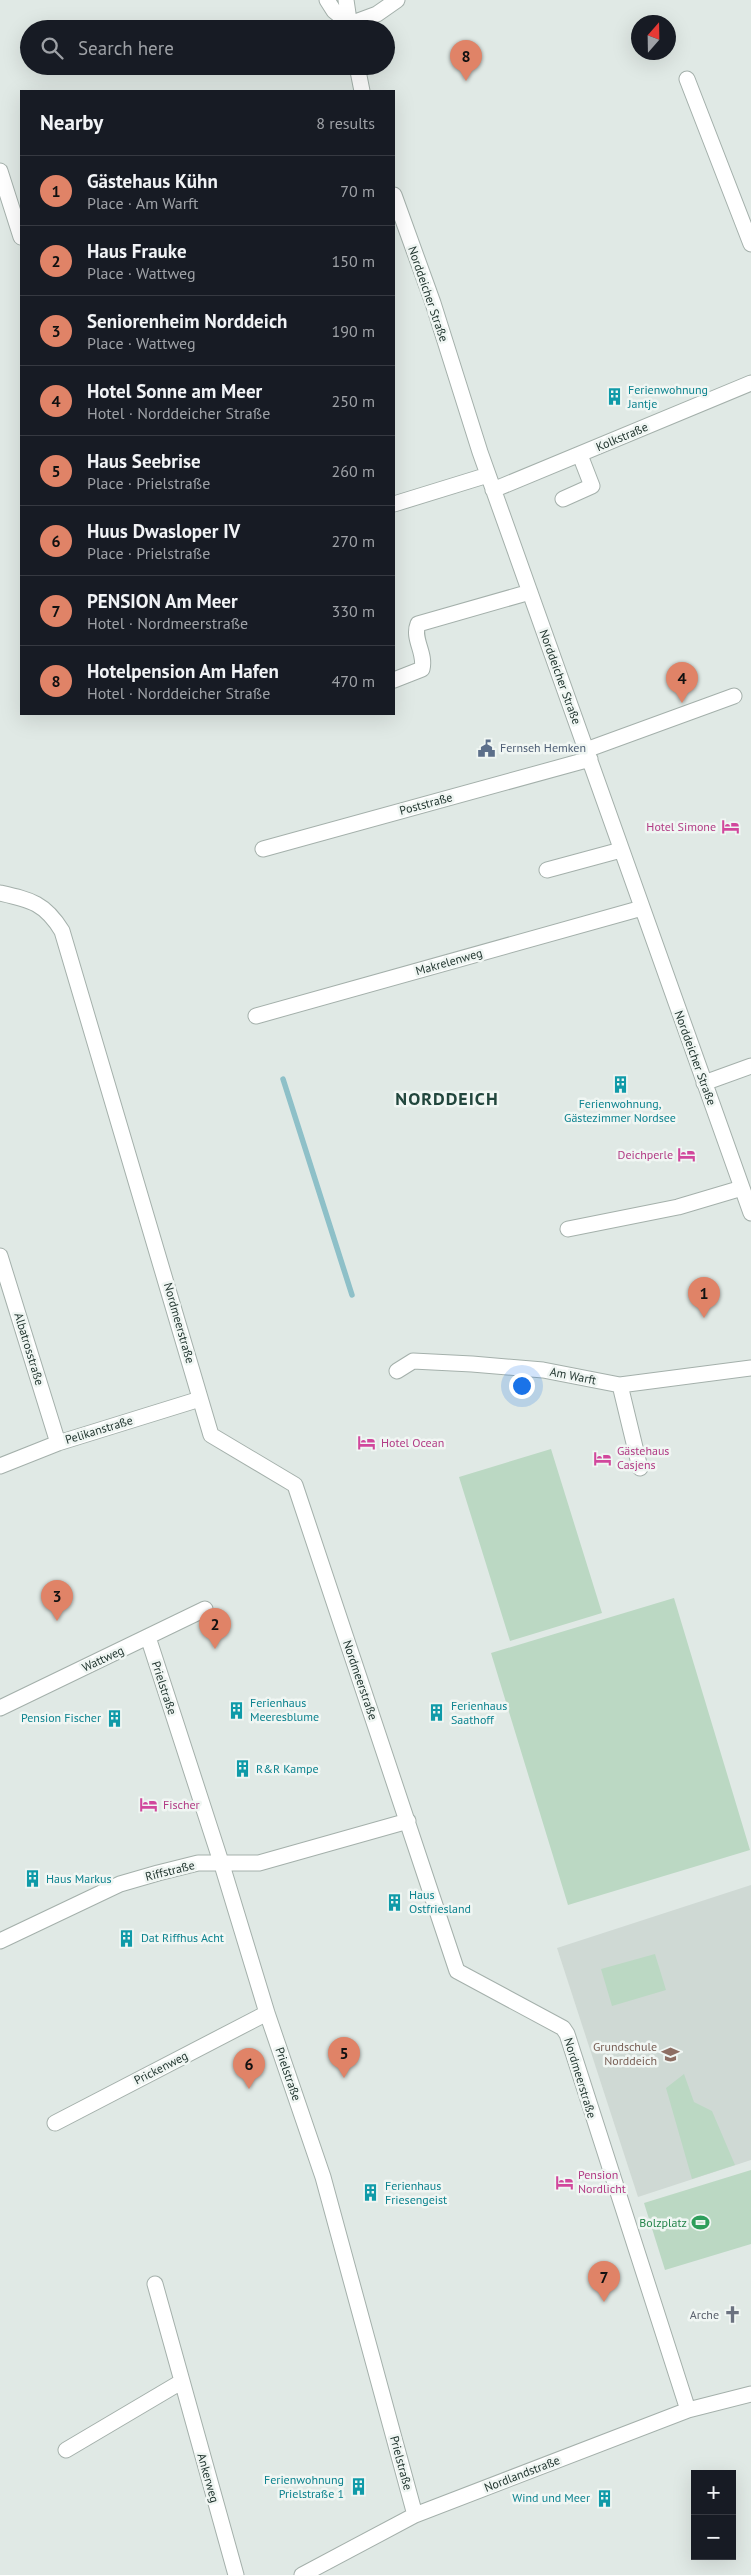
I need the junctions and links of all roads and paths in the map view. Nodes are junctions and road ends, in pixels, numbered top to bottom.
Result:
1 (327, 0) edge
2 (346, 0) edge
3 (397, 0) edge
4 (343, 20) edge
5 (349, 20) edge
6 (364, 20) edge
7 (359, 75) edge
8 (687, 79) dead end
9 (362, 90) edge
10 (0, 171) edge
11 (395, 199) edge
12 (20, 234) edge
13 (751, 244) edge
14 (751, 383) edge
15 (580, 455) junction
16 (488, 475) junction
17 (494, 490) junction
18 (563, 499) dead end
19 (395, 504) edge
20 (530, 592) junction
21 (395, 680) edge
22 (734, 696) dead end
23 (588, 755) junction
24 (263, 849) dead end
25 (622, 850) junction
26 (547, 870) dead end
27 (0, 893) edge
28 (642, 908) junction
29 (256, 1016) dead end
30 (751, 1066) edge
31 (704, 1083) junction
32 (742, 1188) junction
33 (751, 1213) edge
34 (568, 1229) dead end
35 (0, 1256) edge
36 (751, 1368) edge
37 (397, 1371) dead end
38 (620, 1385) junction
39 (200, 1399) junction
40 (58, 1443) junction
41 (0, 1466) edge
42 (640, 1468) dead end
43 (205, 1609) dead end
44 (148, 1637) junction
45 (0, 1708) edge
46 (408, 1821) junction
47 (222, 1865) junction
48 (0, 1941) edge
49 (267, 2013) junction
50 (55, 2123) dead end
51 (154, 2284) dead end
52 (181, 2382) junction
53 (751, 2394) edge
54 (688, 2410) junction
55 (66, 2450) dead end
56 (415, 2515) junction
57 (236, 2575) edge
58 (302, 2575) edge

1 - 4 street
2 - 5 street
3 - 6 street
7 - 9 street
8 - 13 street
10 - 12 street
11 - 16 street, Norddeicher Straße
14 - 15 street, Kolkstraße
15 - 17 street, Kolkstraße
15 - 18 street
16 - 17 street, Norddeicher Straße
16 - 19 street
17 - 20 street, Norddeicher Straße
20 - 21 street
20 - 23 street, Norddeicher Straße
22 - 23 street, Poststraße
23 - 24 street, Poststraße
23 - 25 street, Norddeicher Straße
25 - 26 street
25 - 28 street, Norddeicher Straße
27 - 39 street, Nordmeerstraße
28 - 29 street, Makrelenweg
28 - 31 street, Norddeicher Straße
30 - 31 street
31 - 32 street, Norddeicher Straße
32 - 33 street, Norddeicher Straße
32 - 34 street
35 - 40 street, Albatrosstraße
36 - 38 street, Am Warft
37 - 38 street, Am Warft
38 - 42 street
39 - 40 street, Pelikanstraße
39 - 46 street, Nordmeerstraße
40 - 41 street, Pelikanstraße
43 - 44 street, Wattweg
44 - 45 street, Wattweg
44 - 47 street, Prielstraße
46 - 47 street, Riffstraße
46 - 54 street, Nordmeerstraße
47 - 48 street, Riffstraße
47 - 49 street, Prielstraße
49 - 50 street, Prickenweg
49 - 56 street, Prielstraße
51 - 52 street, Ankerweg
52 - 55 street
52 - 57 street, Ankerweg
53 - 54 street, Nordlandstraße
54 - 56 street, Nordlandstraße
56 - 58 street, Nordlandstraße

